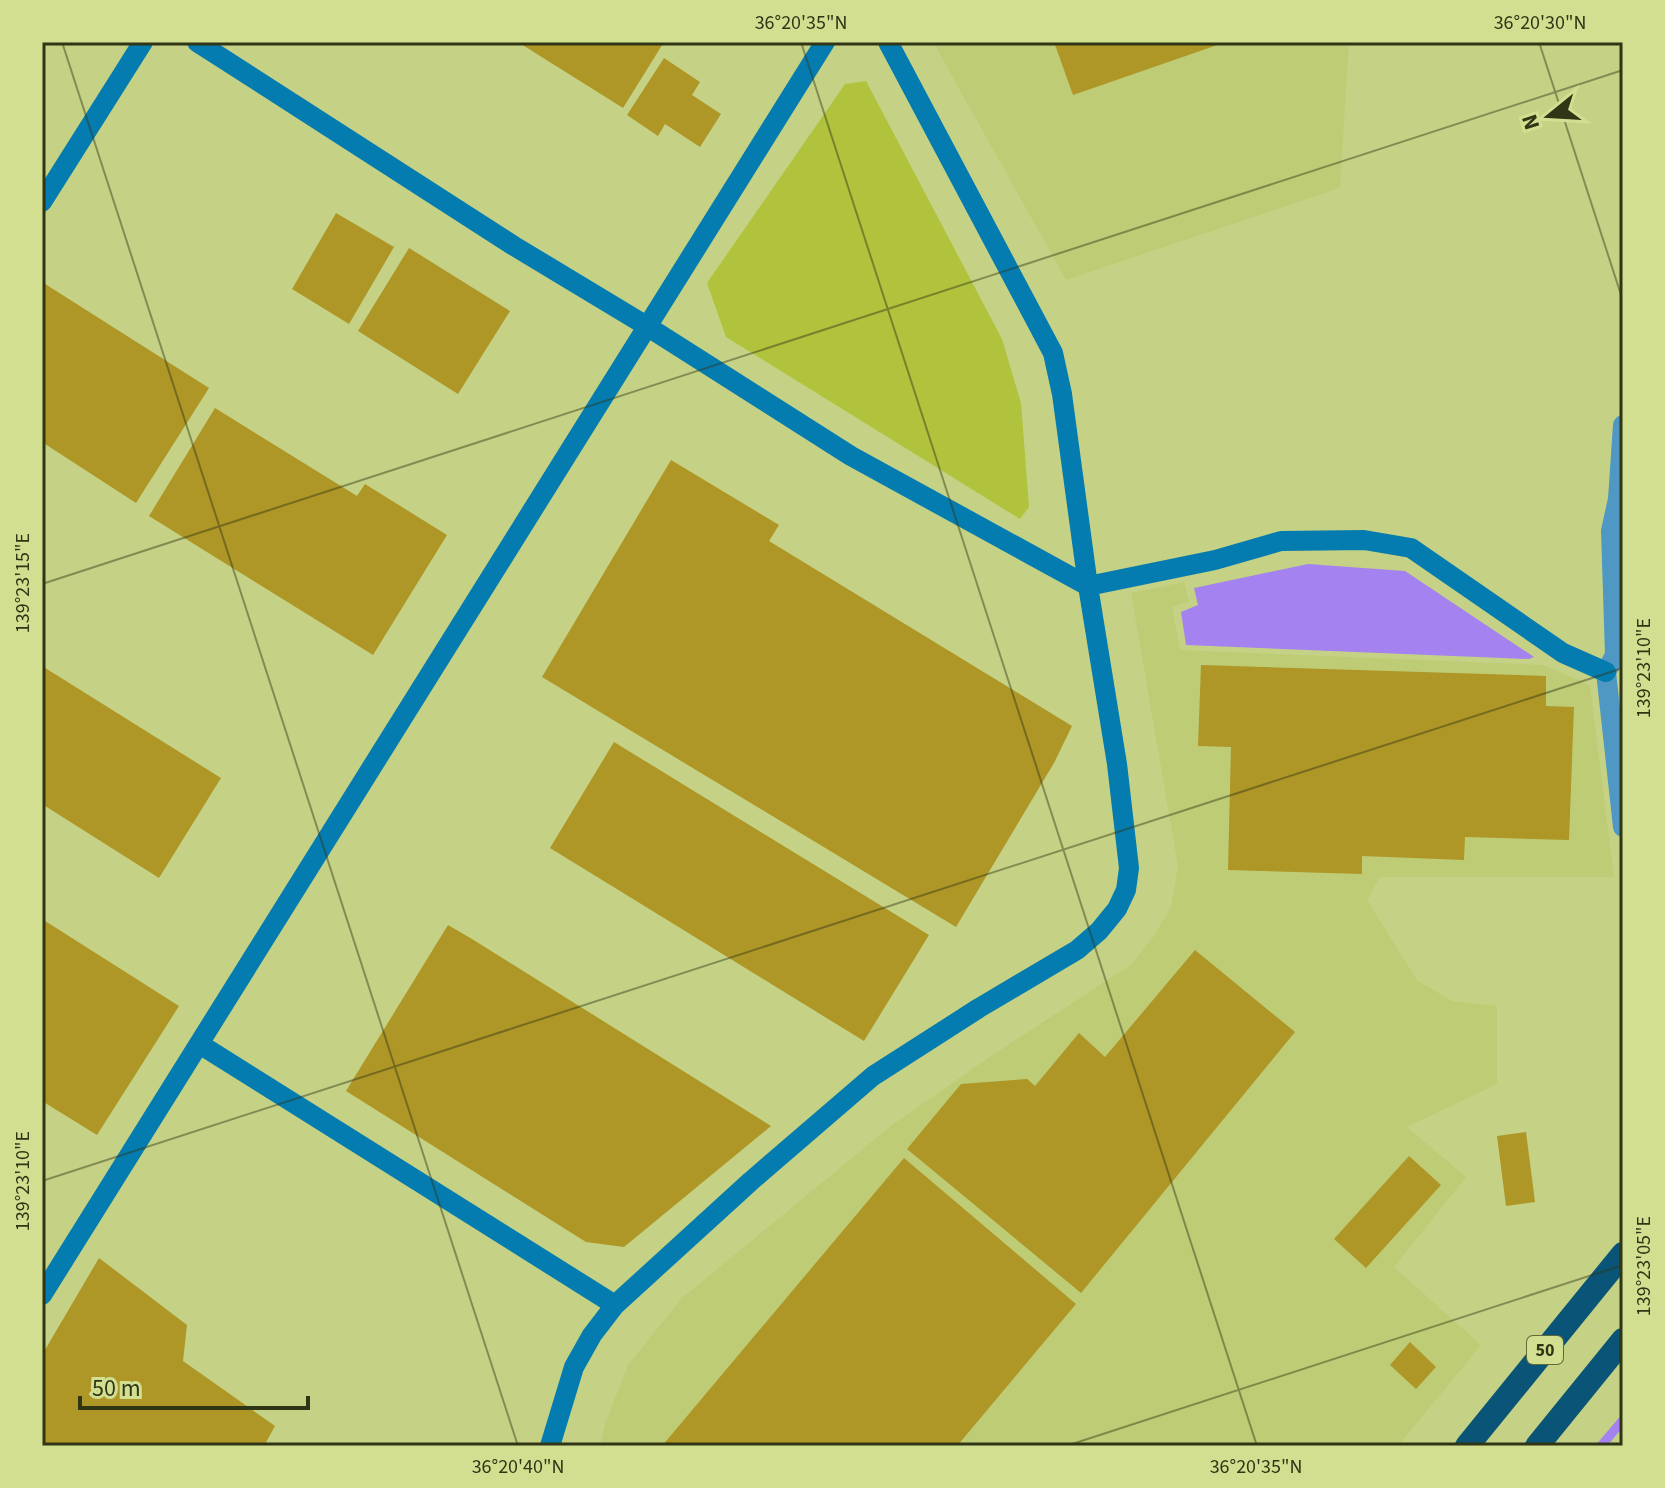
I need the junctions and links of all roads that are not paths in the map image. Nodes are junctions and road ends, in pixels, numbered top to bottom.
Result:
1 (143, 42) edge
2 (197, 42) edge
3 (825, 42) edge
4 (888, 42) edge
5 (42, 202) edge
6 (645, 325) junction
7 (1623, 425) edge
8 (1088, 586) junction
9 (1606, 672) junction
10 (1623, 827) edge
11 (201, 1045) junction
12 (1623, 1254) edge
13 (42, 1295) edge
14 (615, 1305) junction
15 (1623, 1340) edge
16 (550, 1446) edge
17 (1467, 1446) edge
18 (1537, 1446) edge

1 - 5 street
2 - 6 street
3 - 6 street
4 - 8 street
6 - 8 street
6 - 11 street
7 - 9 street
8 - 9 street
8 - 14 street
9 - 10 street
11 - 13 street
11 - 14 street
12 - 17 highway, 50
14 - 16 street
15 - 18 highway

